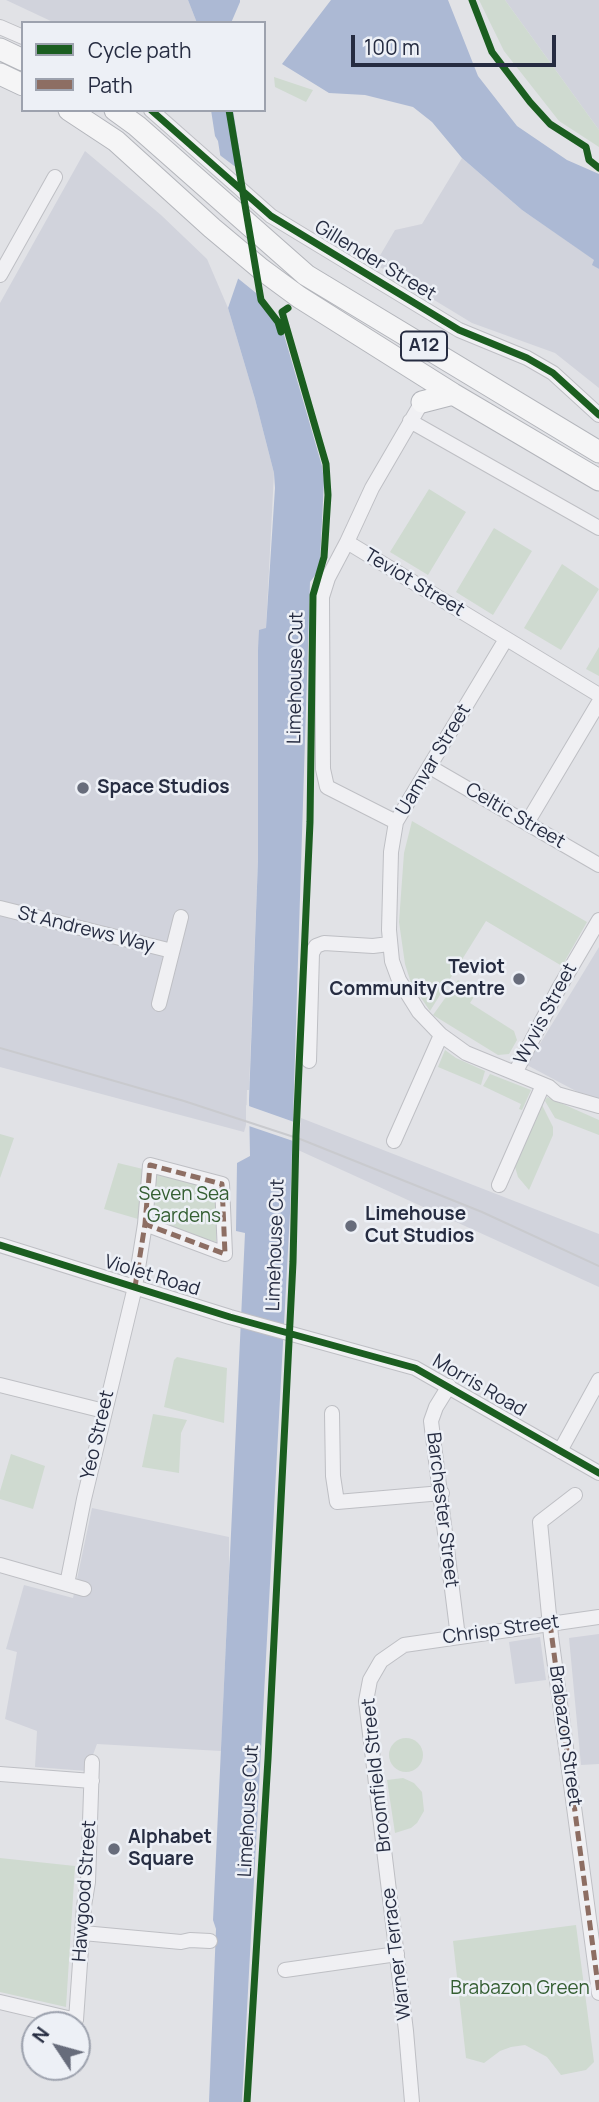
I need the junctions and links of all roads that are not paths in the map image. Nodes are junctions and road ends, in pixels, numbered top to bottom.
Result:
1 (0, 27) edge
2 (21, 36) edge
3 (0, 49) edge
4 (21, 59) edge
5 (0, 74) edge
6 (21, 84) edge
7 (72, 112) edge
8 (118, 112) edge
9 (152, 112) edge
10 (55, 177) dead end
11 (0, 275) edge
12 (453, 394) junction
13 (422, 402) joint
14 (599, 415) edge
15 (410, 421) junction
16 (599, 452) edge
17 (599, 480) edge
18 (599, 528) edge
19 (347, 542) junction
20 (506, 639) junction
21 (599, 695) edge
22 (599, 702) edge
23 (430, 767) junction
24 (396, 822) junction
25 (527, 824) junction
26 (599, 865) edge
27 (0, 908) edge
28 (181, 917) dead end
29 (599, 919) edge
30 (389, 944) junction
31 (172, 951) junction
32 (159, 1004) dead end
33 (440, 1035) junction
34 (309, 1060) dead end
35 (515, 1073) junction
36 (543, 1085) junction
37 (599, 1106) edge
38 (394, 1142) dead end
39 (499, 1185) dead end
40 (145, 1224) junction
41 (0, 1245) edge
42 (135, 1287) junction
43 (295, 1336) joint
44 (599, 1380) edge
45 (0, 1384) edge
46 (449, 1386) junction
47 (104, 1411) junction
48 (332, 1413) dead end
49 (560, 1451) junction
50 (599, 1473) edge
51 (442, 1493) junction
52 (575, 1495) dead end
53 (0, 1565) edge
54 (67, 1584) junction
55 (84, 1589) dead end
56 (599, 1617) edge
57 (550, 1623) junction
58 (458, 1637) junction
59 (404, 1645) joint
60 (92, 1762) dead end
61 (0, 1774) edge
62 (92, 1781) junction
63 (388, 1878) joint
64 (595, 1924) edge
65 (83, 1933) junction
66 (211, 1941) dead end
67 (397, 1954) junction
68 (285, 1970) dead end
69 (599, 1993) edge
70 (0, 2002) edge
71 (412, 2102) edge

1 - 2 street
3 - 4 highway
5 - 6 highway
7 - 12 highway, A12
8 - 16 highway, A12
9 - 14 street, Gillender Street
10 - 11 street
12 - 13 highway
12 - 17 highway, A12
13 - 15 street, Teviot Street
15 - 18 street
15 - 19 street, Teviot Street
19 - 20 street, Teviot Street
19 - 24 street
20 - 21 street, Teviot Street
20 - 23 street, Uamvar Street
22 - 25 street
23 - 24 street, Uamvar Street
23 - 25 street, Celtic Street
24 - 30 street, Uamvar Street
25 - 26 street, Celtic Street
27 - 31 street, St Andrews Way
28 - 31 street, St Andrews Way
29 - 35 street, Wyvis Street
30 - 33 street, Uamvar Street
30 - 34 street
31 - 32 street, St Andrews Way
33 - 35 street, Uamvar Street
33 - 38 street
35 - 36 street, Uamvar Street
36 - 37 street, Uamvar Street
36 - 39 street
40 - 40 street
40 - 42 street
41 - 42 street, Violet Road
42 - 43 street, Violet Road
42 - 47 street, Yeo Street
43 - 46 street, Morris Road
44 - 49 street
45 - 47 street
46 - 49 street, Morris Road
46 - 51 street, Barchester Street
47 - 54 street, Yeo Street
48 - 51 street
49 - 50 street, Morris Road
51 - 58 street, Barchester Street
52 - 57 street, Brabazon Street
53 - 54 street
54 - 55 street
56 - 57 street, Chrisp Street
57 - 58 street, Chrisp Street
57 - 64 street, Brabazon Street
58 - 59 street, Chrisp Street
59 - 63 street, Broomfield Street
60 - 62 street, Hawgood Street
61 - 62 street
62 - 65 street, Hawgood Street
63 - 67 street, Warner Terrace
64 - 69 street, Brabazon Street
65 - 66 street
65 - 70 street, Hawgood Street
67 - 68 street
67 - 71 street, Warner Terrace

